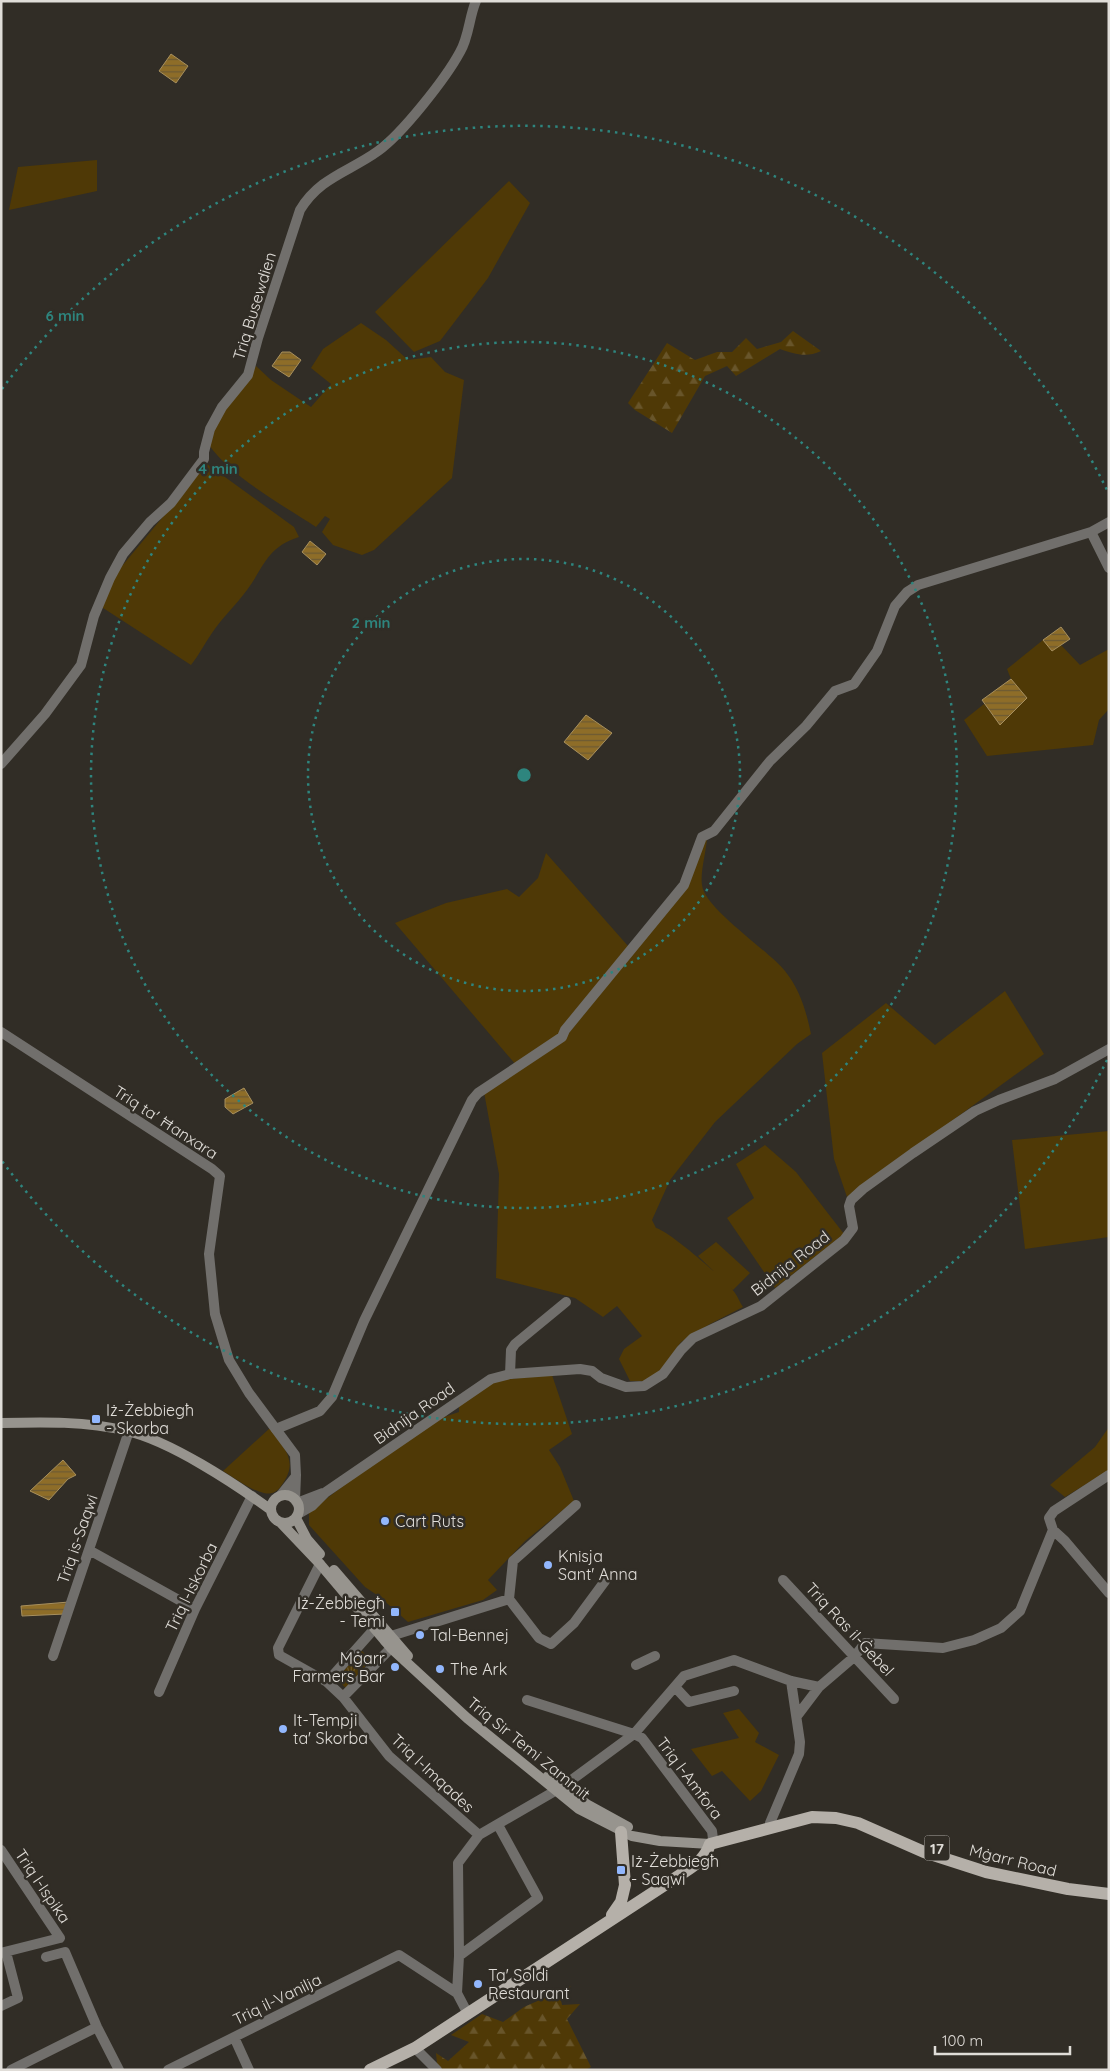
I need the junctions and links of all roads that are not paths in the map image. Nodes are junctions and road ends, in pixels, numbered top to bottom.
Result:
1 (476, 1) edge
2 (1109, 522) edge
3 (1091, 532) junction
4 (1109, 568) edge
5 (1, 764) edge
6 (1, 1032) edge
7 (1109, 1049) edge
8 (566, 1302) dead end
9 (510, 1374) junction
10 (1, 1423) edge
11 (276, 1429) junction
12 (129, 1431) junction
13 (296, 1475) junction
14 (1109, 1475) edge
15 (252, 1496) junction
16 (278, 1498) junction
17 (576, 1505) dead end
18 (296, 1508) junction
19 (271, 1510) junction
20 (281, 1523) junction
21 (1053, 1530) junction
22 (88, 1550) junction
23 (320, 1564) junction
24 (783, 1580) dead end
25 (605, 1581) dead end
26 (1109, 1594) edge
27 (509, 1599) junction
28 (195, 1609) junction
29 (375, 1628) junction
30 (389, 1642) junction
31 (53, 1656) dead end
32 (655, 1656) dead end
33 (854, 1657) junction
34 (636, 1665) dead end
35 (791, 1681) junction
36 (327, 1682) junction
37 (675, 1687) junction
38 (819, 1687) junction
39 (734, 1691) dead end
40 (159, 1692) dead end
41 (343, 1697) junction
42 (894, 1699) dead end
43 (527, 1700) dead end
44 (797, 1716) junction
45 (634, 1734) junction
46 (558, 1789) junction
47 (770, 1823) junction
48 (498, 1825) junction
49 (621, 1832) junction
50 (479, 1836) junction
51 (712, 1842) junction
52 (1, 1850) edge
53 (625, 1885) junction
54 (1109, 1886) edge
55 (1109, 1894) edge
56 (645, 1898) junction
57 (607, 1921) junction
58 (4, 1953) edge
59 (459, 1956) junction
60 (46, 1957) dead end
61 (457, 1992) junction
62 (1, 2006) edge
63 (468, 2014) junction
64 (97, 2027) junction
65 (234, 2037) junction
66 (415, 2048) junction
67 (10, 2070) edge
68 (119, 2070) edge
69 (168, 2070) edge
70 (249, 2070) edge
71 (370, 2070) edge
72 (437, 2070) edge

1 - 5 street, Triq Busewdien
2 - 3 street
3 - 4 street
3 - 11 street
6 - 11 street, Triq ta' Ħanxara
7 - 9 street, Bidnija Road
8 - 9 street
9 - 18 street, Bidnija Road
10 - 12 main road
11 - 13 street, Triq ta' Ħanxara
12 - 15 main road
12 - 22 street, Triq is-Saqwi
13 - 16 street
13 - 18 street, Triq ta' Ħanxara
14 - 21 street
15 - 16 main road
15 - 19 main road
15 - 28 street, Triq l-Iskorba
16 - 18 main road
16 - 19 main road
17 - 27 street
18 - 20 main road
18 - 30 main road, Triq Sir Temi Zammit
19 - 20 main road
20 - 23 main road, Triq Sir Temi Zammit
21 - 26 street
21 - 33 street
22 - 28 street
22 - 31 street, Triq is-Saqwi
23 - 29 main road, Triq Sir Temi Zammit
23 - 36 street, Triq l-Imqades
24 - 33 street, Triq Ras il-Ġebel
25 - 27 street
27 - 30 street
28 - 40 street, Triq l-Iskorba
29 - 30 main road, Triq Sir Temi Zammit
29 - 36 street
30 - 41 street
30 - 46 main road, Triq Sir Temi Zammit
32 - 34 street
33 - 38 street
33 - 42 street, Triq Ras il-Ġebel
35 - 37 street
35 - 38 street
35 - 44 street
36 - 41 street, Triq l-Imqades
37 - 39 street
37 - 45 street
38 - 44 street
41 - 50 street, Triq l-Imqades
43 - 45 street
44 - 47 street
45 - 46 street
45 - 51 street, Triq l-Amfora
46 - 48 street
46 - 49 main road, Triq Sir Temi Zammit
46 - 51 main road, Triq Sir Temi Zammit
47 - 51 main road, Mġarr Road / 17
47 - 54 main road, Mġarr Road / 17
48 - 50 street
48 - 59 street
49 - 51 main road, Triq Sir Temi Zammit
49 - 53 main road
50 - 59 street
51 - 55 main road, Mġarr Road / 17
51 - 56 main road
52 - 58 street, Triq l-Ispika
53 - 56 main road
53 - 57 main road
56 - 57 main road
57 - 63 main road
58 - 62 street
59 - 61 street
60 - 64 street
61 - 63 street
61 - 65 street, Triq il-Vanilja
63 - 66 main road
64 - 67 street
64 - 68 street
65 - 69 street, Triq il-Vanilja
65 - 70 street
66 - 71 main road
66 - 72 street

